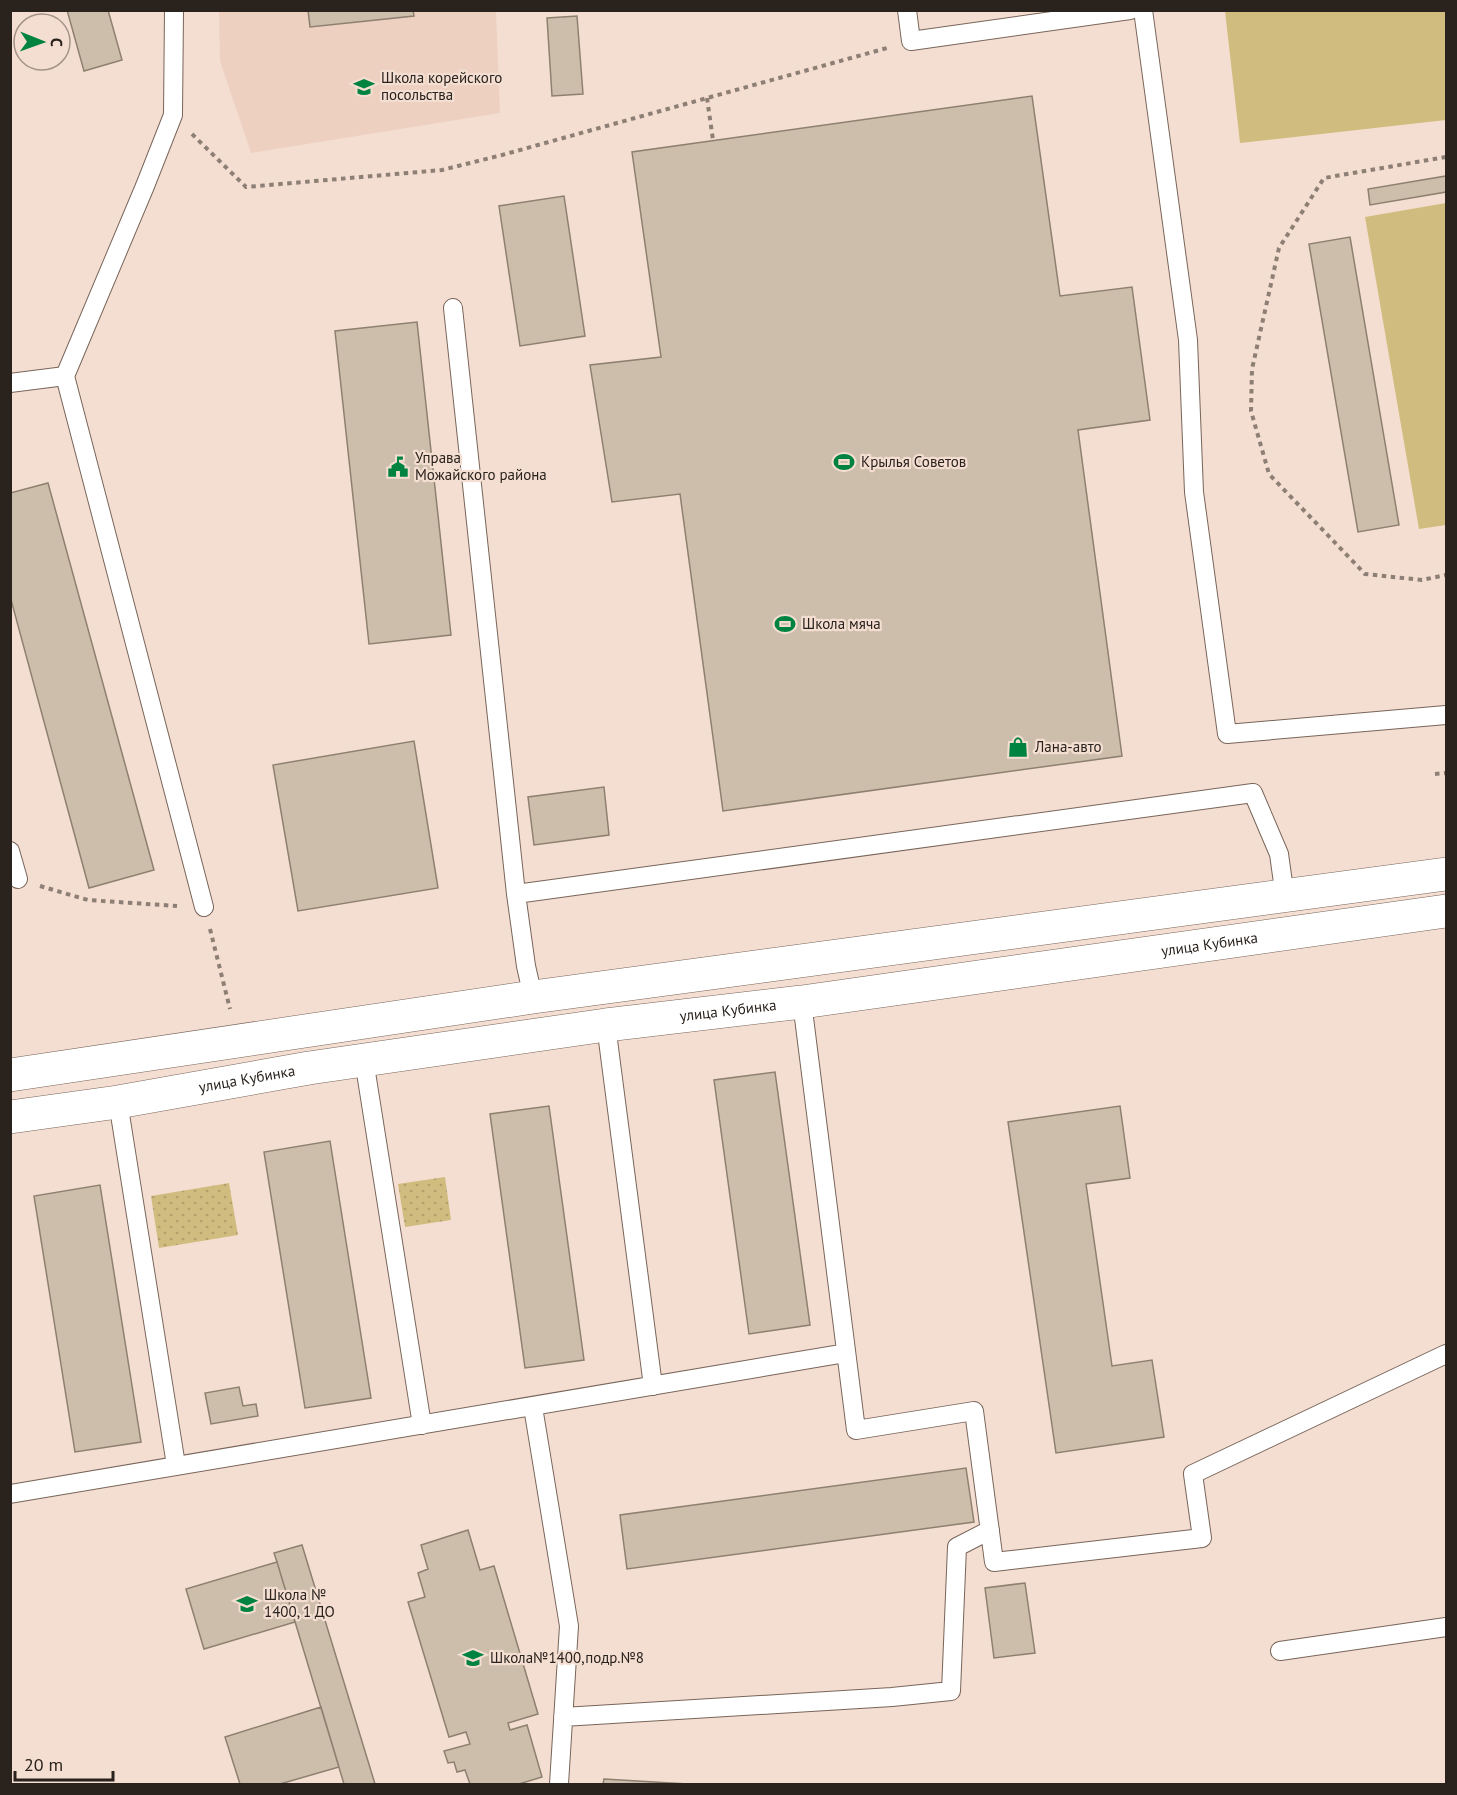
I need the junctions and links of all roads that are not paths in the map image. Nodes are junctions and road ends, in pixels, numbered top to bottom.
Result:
1 (174, 10) edge
2 (907, 10) edge
3 (1130, 10) edge
4 (1143, 10) edge
5 (453, 308) dead end
6 (65, 376) junction
7 (10, 383) edge
8 (1446, 716) edge
9 (10, 851) edge
10 (1446, 874) edge
11 (18, 879) road end
12 (516, 894) junction
13 (1285, 897) junction
14 (204, 907) road end
15 (1446, 911) edge
16 (533, 997) junction
17 (802, 1002) junction
18 (606, 1025) junction
19 (364, 1060) junction
20 (10, 1075) edge
21 (118, 1101) junction
22 (10, 1117) edge
23 (846, 1353) junction
24 (1446, 1354) edge
25 (653, 1386) junction
26 (533, 1407) junction
27 (422, 1425) junction
28 (176, 1465) junction
29 (10, 1494) edge
30 (990, 1530) junction
31 (1446, 1627) edge
32 (1280, 1651) dead end
33 (564, 1717) junction
34 (559, 1785) edge

1 - 6 lane
2 - 3 lane
4 - 8 lane
5 - 12 lane
6 - 7 lane
6 - 14 lane
9 - 11 lane
10 - 13 street
12 - 13 lane
12 - 16 lane
13 - 16 street
15 - 17 street, улица Кубинка
16 - 20 street
17 - 18 street, улица Кубинка
17 - 23 lane
18 - 19 street, улица Кубинка
18 - 25 lane
19 - 21 street, улица Кубинка
19 - 27 lane
21 - 22 street, улица Кубинка
21 - 28 lane
23 - 25 lane
23 - 30 lane
24 - 30 lane
25 - 26 lane
26 - 27 lane
26 - 33 lane
27 - 28 lane
28 - 29 lane
30 - 33 lane
31 - 32 lane
33 - 34 lane

